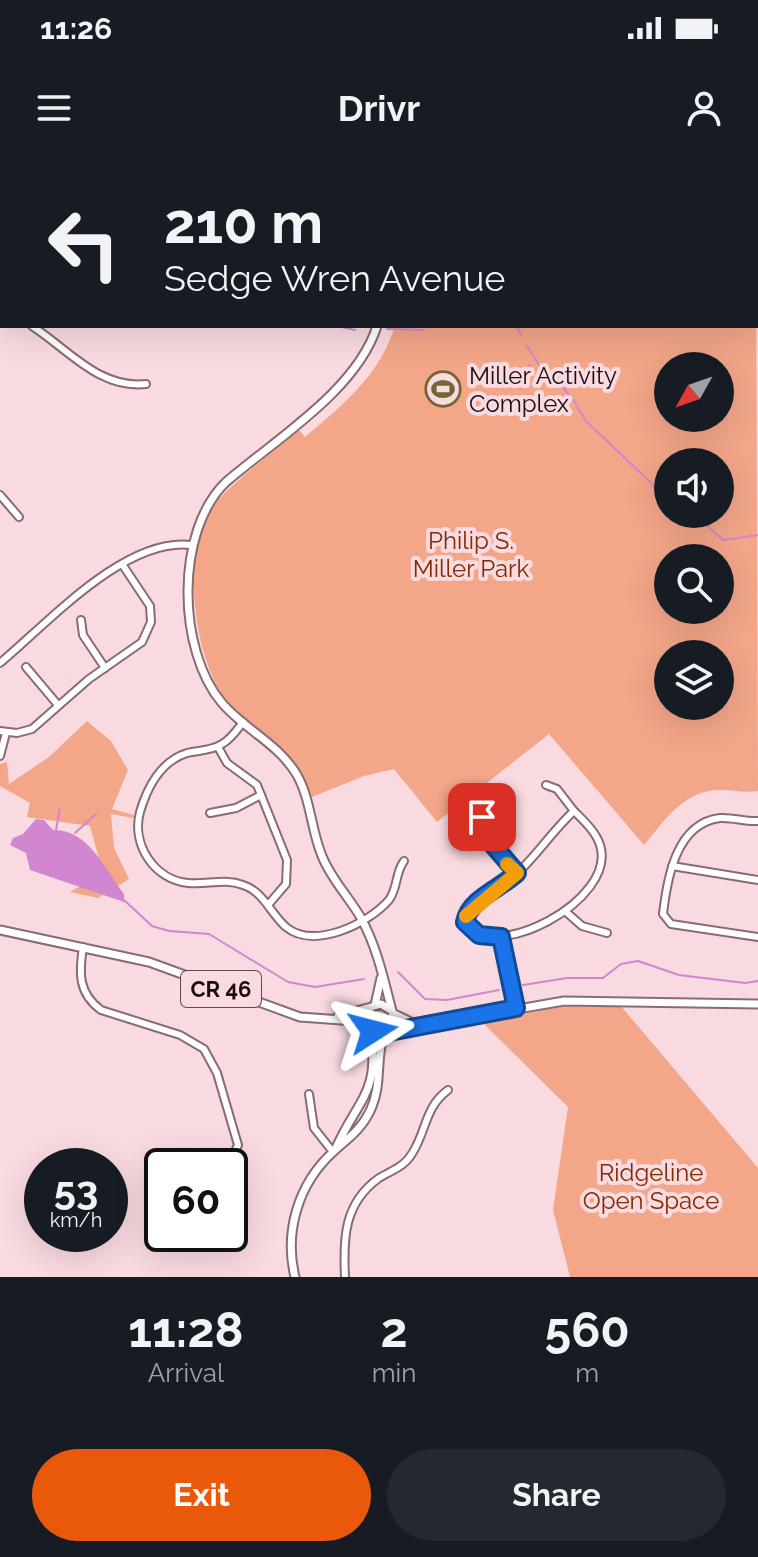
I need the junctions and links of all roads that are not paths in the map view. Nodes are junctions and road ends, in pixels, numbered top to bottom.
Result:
1 (35, 328) edge
2 (376, 328) edge
3 (146, 384) dead end
4 (0, 495) edge
5 (19, 517) dead end
6 (191, 545) junction
7 (122, 564) junction
8 (81, 620) dead end
9 (0, 663) edge
10 (26, 667) dead end
11 (105, 668) junction
12 (58, 705) junction
13 (243, 722) junction
14 (3, 732) edge
15 (218, 747) junction
16 (0, 756) edge
17 (546, 785) dead end
18 (261, 795) junction
19 (574, 811) junction
20 (210, 813) dead end
21 (482, 817) dead end
22 (758, 821) edge
23 (404, 861) dead end
24 (672, 866) junction
25 (517, 873) junction
26 (758, 880) edge
27 (268, 905) junction
28 (565, 911) junction
29 (361, 919) junction
30 (0, 930) edge
31 (607, 933) dead end
32 (501, 937) junction
33 (758, 937) edge
34 (83, 947) junction
35 (381, 968) junction
36 (758, 1004) edge
37 (373, 1006) junction
38 (516, 1008) junction
39 (393, 1012) junction
40 (329, 1019) junction
41 (415, 1024) junction
42 (368, 1027) junction
43 (386, 1032) junction
44 (448, 1090) dead end
45 (309, 1094) dead end
46 (236, 1148) edge
47 (334, 1151) junction
48 (295, 1277) edge
49 (345, 1277) edge

1 - 3 street
2 - 6 main road
4 - 5 street
6 - 7 street
6 - 13 main road
7 - 9 street
7 - 11 street
8 - 11 street
10 - 12 street
11 - 12 street
12 - 14 street
13 - 15 street
13 - 29 main road
14 - 16 street
15 - 18 street
15 - 27 street
17 - 19 street
18 - 20 street
18 - 27 street
19 - 25 street
19 - 28 street
21 - 25 street
22 - 24 street
23 - 29 street
24 - 26 street
24 - 33 street
25 - 32 street
27 - 29 street
28 - 31 street
28 - 32 street
29 - 35 main road
30 - 34 main road, CR 46
32 - 38 street
34 - 40 main road, CR 46
34 - 46 street
35 - 37 main road
35 - 39 main road
36 - 38 main road
37 - 39 main road
37 - 40 main road
37 - 42 main road
38 - 41 main road
39 - 41 main road
39 - 43 main road
40 - 42 main road
41 - 43 main road
42 - 43 main road
42 - 47 main road
43 - 47 main road
44 - 49 street
45 - 47 street
47 - 48 main road

